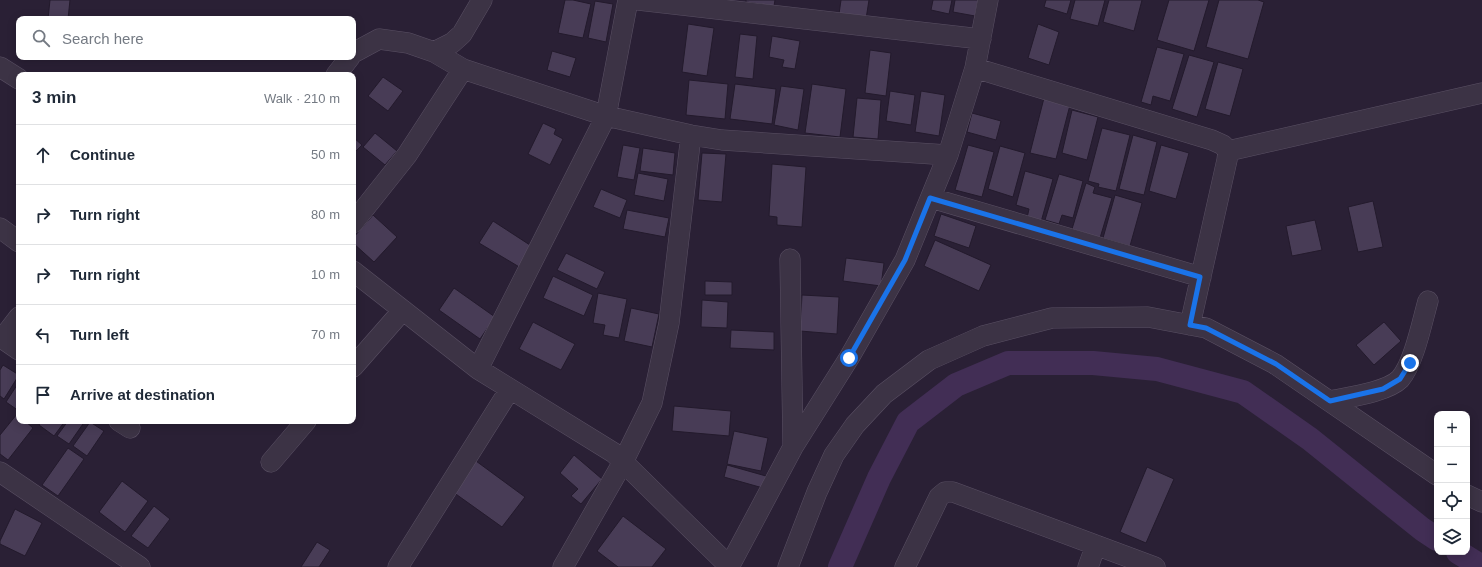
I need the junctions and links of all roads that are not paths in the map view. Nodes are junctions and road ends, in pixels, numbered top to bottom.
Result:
1 (482, 0) edge
2 (628, 0) edge
3 (638, 0) edge
4 (988, 0) edge
5 (981, 39) junction
6 (356, 51) edge
7 (434, 52) junction
8 (348, 60) edge
9 (0, 67) edge
10 (975, 68) junction
11 (463, 69) junction
12 (338, 72) edge
13 (16, 77) edge
14 (1482, 93) edge
15 (606, 116) junction
16 (691, 135) junction
17 (1228, 151) junction
18 (948, 154) junction
19 (930, 198) junction
20 (356, 219) edge
21 (0, 228) edge
22 (16, 240) edge
23 (790, 259) dead end
24 (356, 273) edge
25 (1200, 277) junction
26 (1428, 301) dead end
27 (403, 310) junction
28 (16, 320) edge
29 (1190, 325) junction
30 (1, 338) edge
31 (16, 348) edge
32 (356, 364) edge
33 (478, 369) junction
34 (510, 389) junction
35 (1330, 401) junction
36 (303, 424) edge
37 (793, 446) junction
38 (271, 462) dead end
39 (623, 462) junction
40 (0, 472) edge
41 (1434, 473) edge
42 (1470, 496) edge
43 (1482, 502) edge
44 (1096, 545) junction
45 (729, 566) edge
46 (140, 567) edge
47 (398, 567) edge
48 (563, 567) edge
49 (788, 567) edge
50 (905, 567) edge
51 (1088, 567) edge
52 (1155, 567) edge

1 - 7 street
2 - 15 street
3 - 5 street
4 - 5 street
5 - 10 street
6 - 7 street
7 - 11 street
8 - 12 street
9 - 13 street
10 - 17 street
10 - 18 street
11 - 15 street
11 - 20 street
14 - 17 street
15 - 16 street
15 - 33 street
16 - 18 street
16 - 39 street
17 - 25 street
18 - 19 street
19 - 25 street
19 - 37 street
21 - 22 street
23 - 37 street
24 - 27 street
25 - 29 street
26 - 35 street
27 - 32 street
27 - 33 street
28 - 30 street
29 - 35 street
29 - 49 street
30 - 31 street
33 - 34 street
34 - 39 street
34 - 47 street
35 - 41 street
36 - 38 street
37 - 45 street
39 - 45 street
39 - 48 street
40 - 46 street
42 - 43 street
44 - 50 street
44 - 51 street
44 - 52 street

